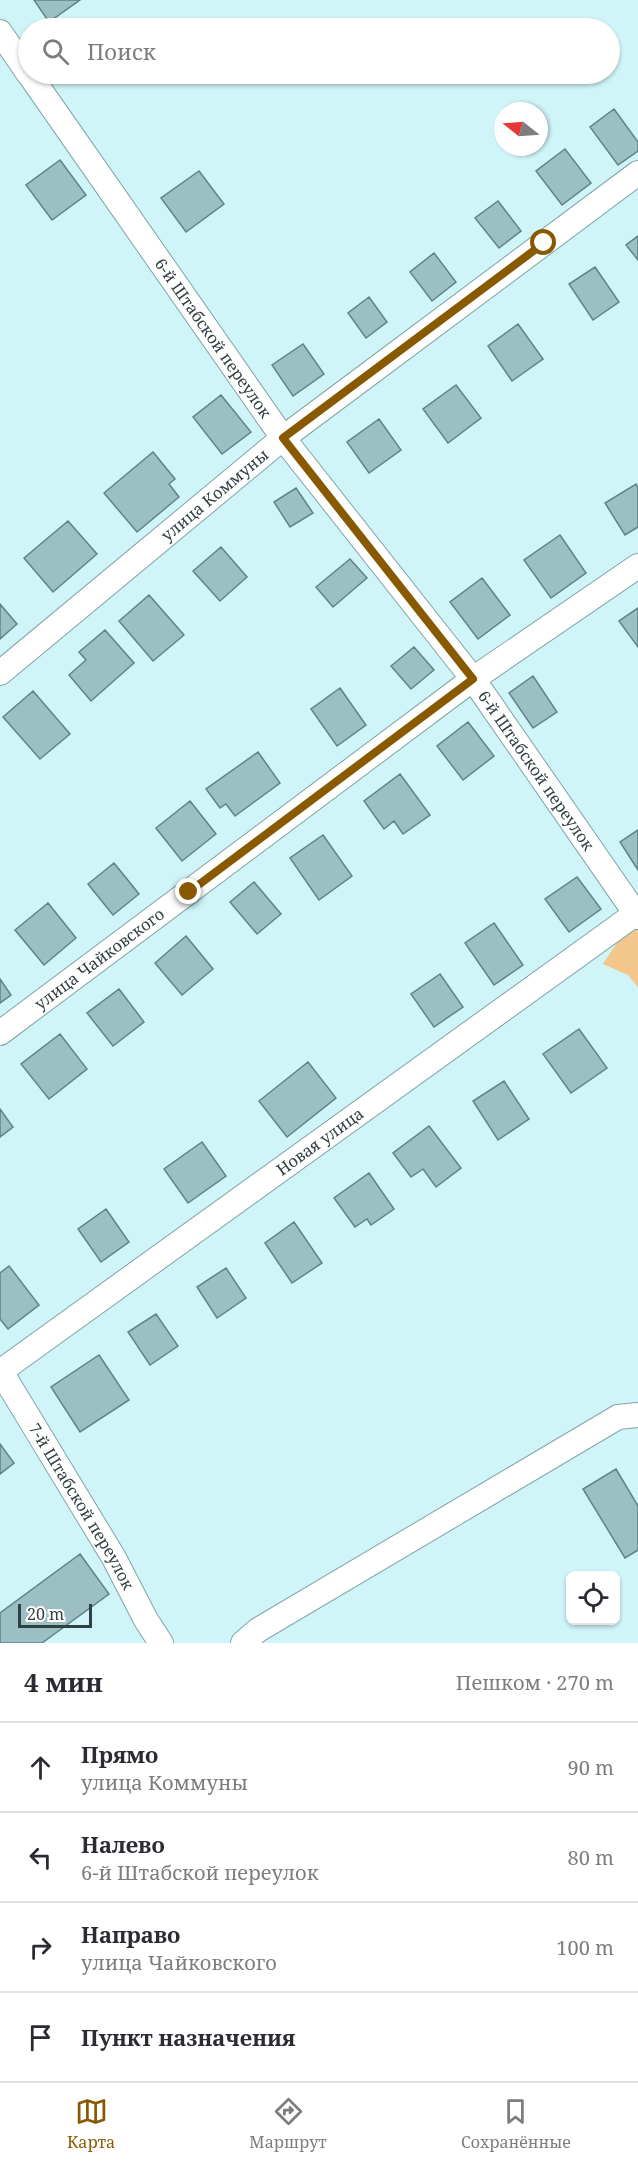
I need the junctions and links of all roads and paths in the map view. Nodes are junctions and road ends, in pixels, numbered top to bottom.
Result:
1 (0, 32) edge
2 (18, 57) edge
3 (37, 84) edge
4 (638, 173) edge
5 (283, 438) junction
6 (638, 566) edge
7 (0, 673) edge
8 (473, 679) junction
9 (637, 914) edge
10 (0, 1034) edge
11 (0, 1370) edge
12 (638, 1415) edge
13 (161, 1643) edge
14 (243, 1643) edge

1 - 2 street, 6-й Штабской переулок
3 - 5 street, 6-й Штабской переулок
4 - 5 street, улица Коммуны
5 - 7 street, улица Коммуны
5 - 8 street, 6-й Штабской переулок
6 - 8 street, улица Чайковского
8 - 9 street, 6-й Штабской переулок
8 - 10 street, улица Чайковского
9 - 11 street, Новая улица
11 - 13 street, 7-й Штабской переулок
12 - 14 street

